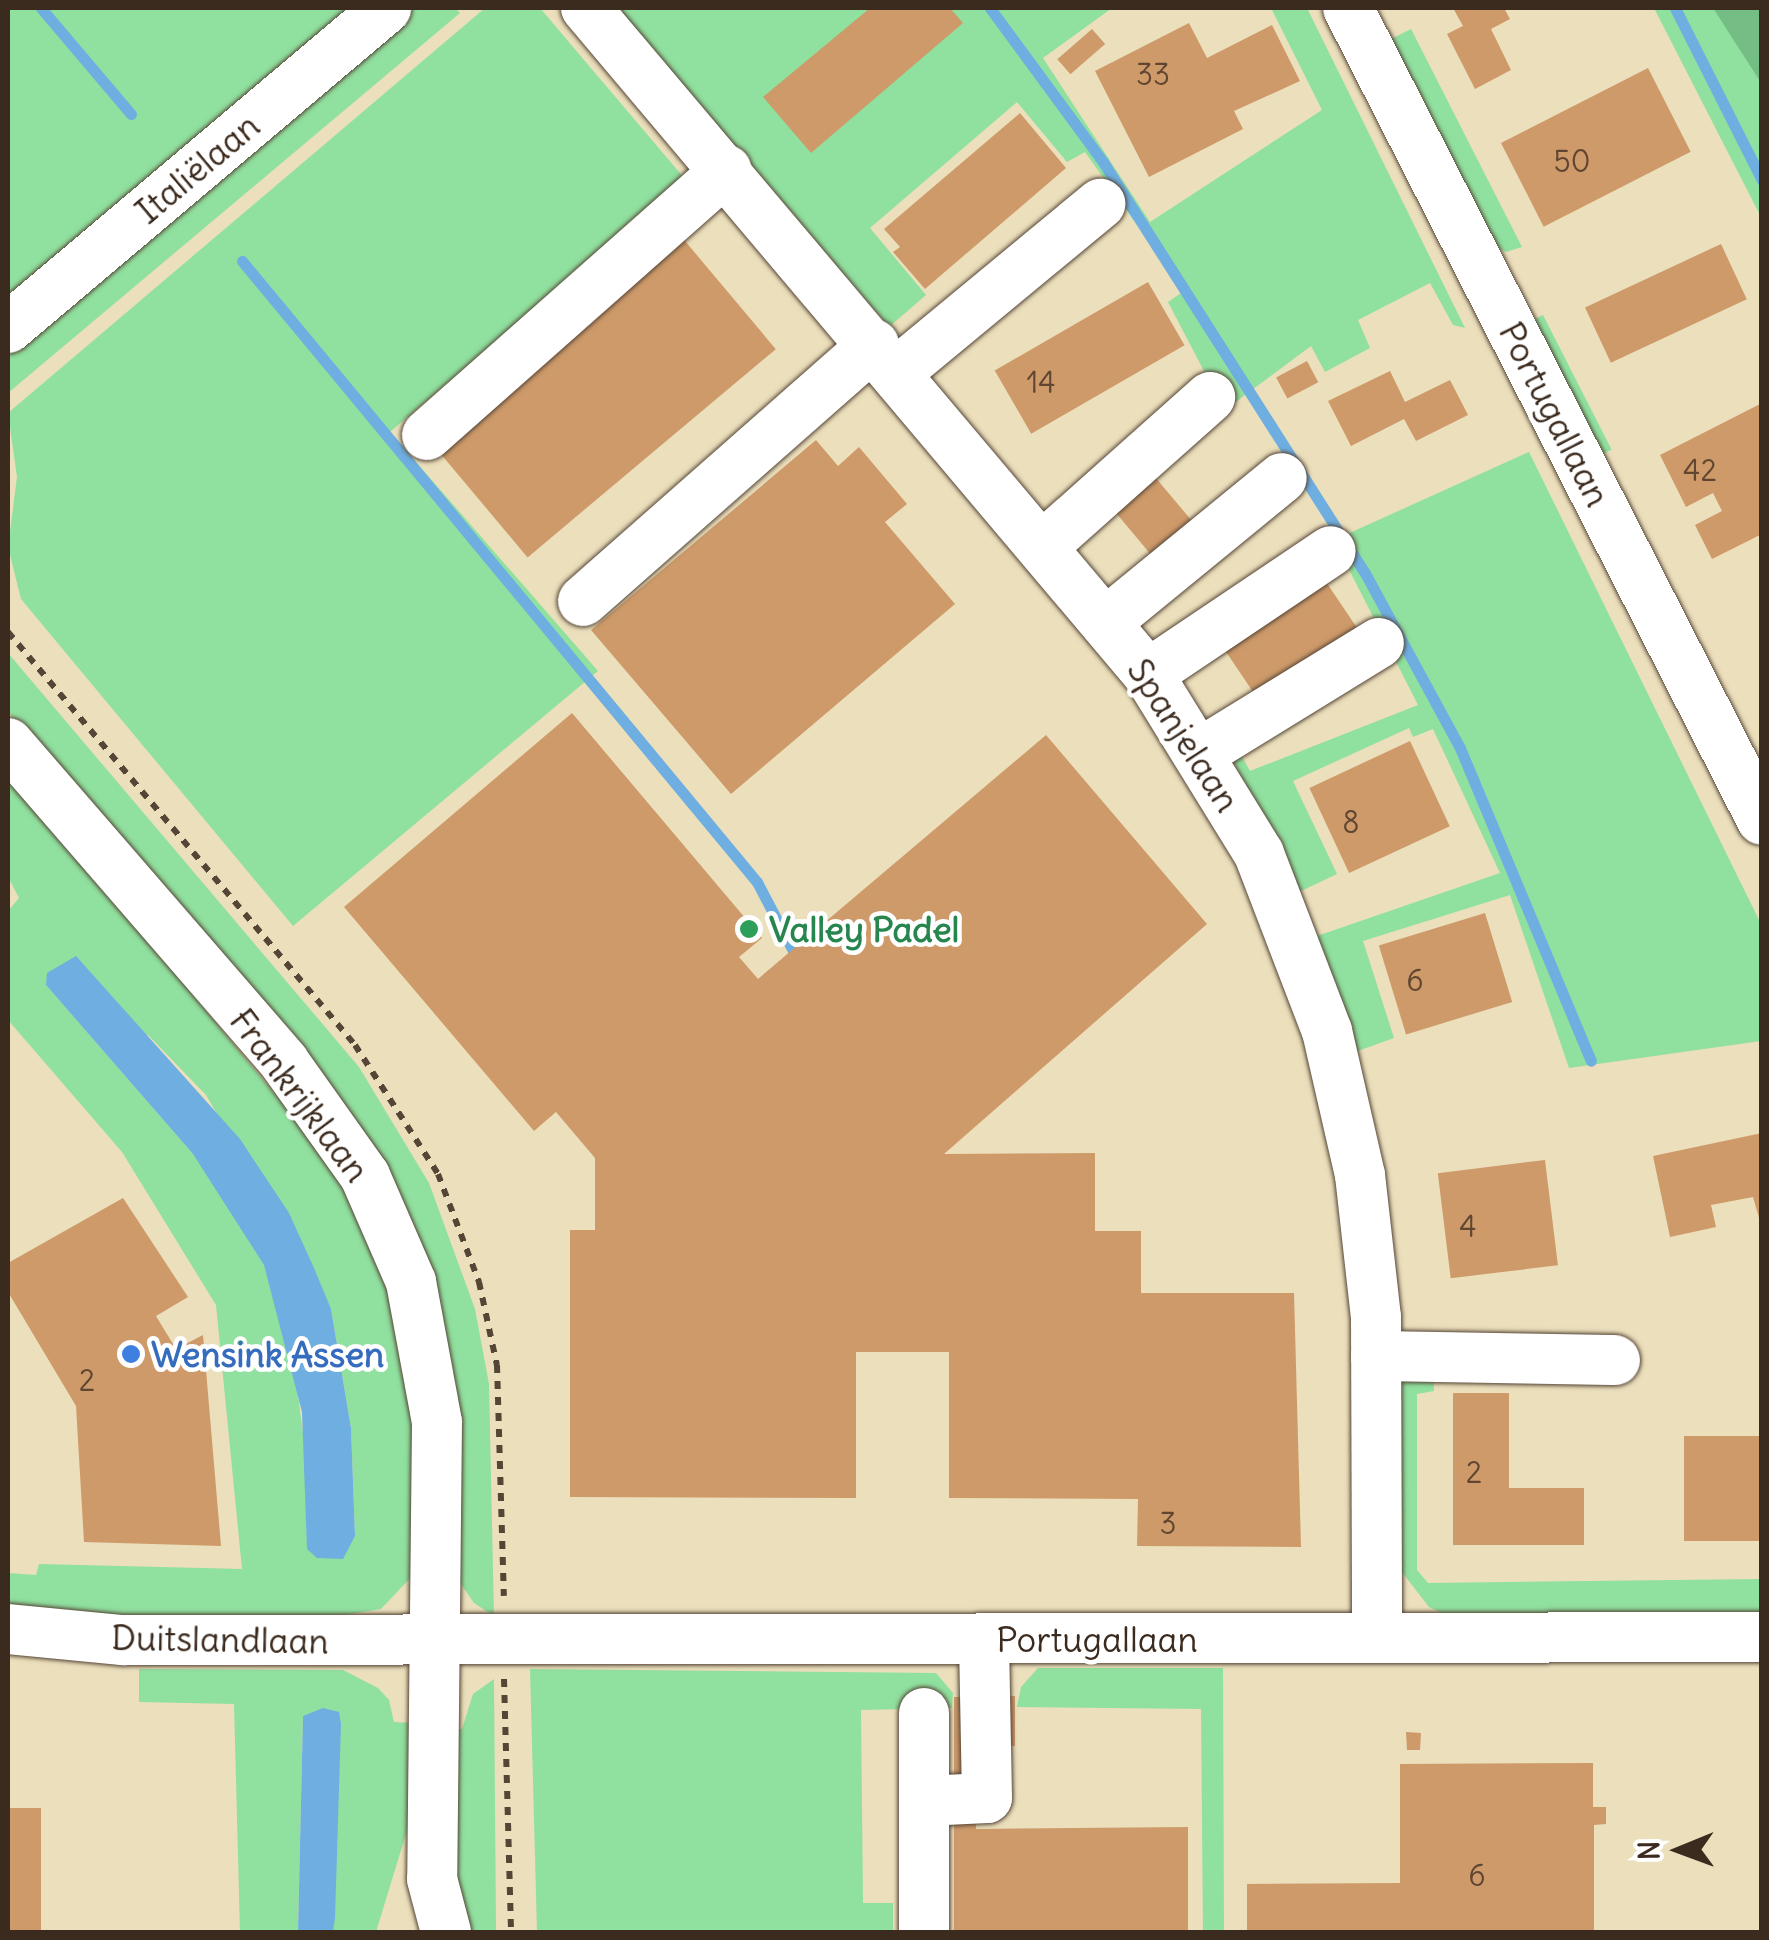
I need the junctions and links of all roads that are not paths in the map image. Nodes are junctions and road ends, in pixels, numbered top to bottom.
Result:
1 (386, 8) edge
2 (586, 8) edge
3 (1348, 8) edge
4 (727, 170) junction
5 (1100, 204) dead end
6 (8, 328) edge
7 (886, 358) junction
8 (1210, 397) dead end
9 (427, 435) dead end
10 (1282, 478) dead end
11 (1043, 546) junction
12 (1331, 551) dead end
13 (583, 601) dead end
14 (1106, 622) junction
15 (1380, 642) dead end
16 (1148, 674) junction
17 (8, 743) edge
18 (1200, 752) junction
19 (1762, 820) edge
20 (1376, 1356) junction
21 (1616, 1360) dead end
22 (8, 1629) edge
23 (1762, 1637) edge
24 (1377, 1638) junction
25 (984, 1639) junction
26 (432, 1640) junction
27 (924, 1712) dead end
28 (924, 1800) junction
29 (432, 1880) junction
30 (410, 1932) edge
31 (446, 1932) edge
32 (924, 1932) edge

1 - 6 street, Italiëlaan
2 - 4 street, Spanjelaan
3 - 19 street, Portugallaan
4 - 7 street, Spanjelaan
4 - 9 street
5 - 7 street
7 - 11 street, Spanjelaan
7 - 13 street
8 - 11 street
10 - 14 street
11 - 14 street, Spanjelaan
12 - 16 street
14 - 16 street, Spanjelaan
15 - 18 street
16 - 18 street, Spanjelaan
17 - 26 street, Frankrijklaan
18 - 20 street, Spanjelaan
20 - 21 street
20 - 24 street, Spanjelaan
22 - 26 street, Duitslandlaan
23 - 24 street, Portugallaan
24 - 25 street, Portugallaan
25 - 26 street, Portugallaan
25 - 28 street
26 - 29 street, Frankrijklaan
27 - 28 street
28 - 32 street
29 - 30 street, Frankrijklaan
29 - 31 street, Frankrijklaan

